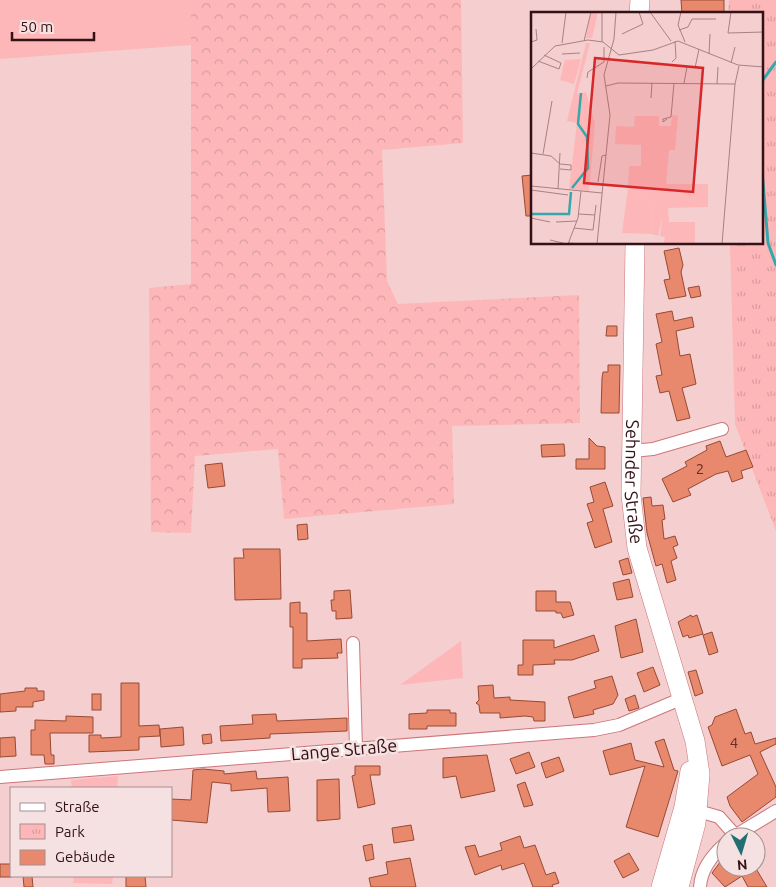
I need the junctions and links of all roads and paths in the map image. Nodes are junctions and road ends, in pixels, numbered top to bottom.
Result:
1 (635, 245) edge
2 (722, 429) dead end
3 (632, 451) junction
4 (353, 643) dead end
5 (684, 705) junction
6 (356, 749) junction
7 (0, 777) edge
8 (691, 809) junction
9 (776, 811) edge
10 (725, 827) edge
11 (749, 827) edge
12 (716, 854) edge
13 (661, 887) edge
14 (679, 887) edge
15 (700, 887) edge

1 - 3 main road, Sehnder Straße
2 - 3 street
3 - 5 main road, Sehnder Straße
4 - 6 street
5 - 6 street, Lange Straße
5 - 8 main road, Sehnder Straße
6 - 7 street, Lange Straße
8 - 10 street
8 - 13 main road, Sehnder Straße
8 - 14 main road, Sehnder Straße
9 - 11 street
12 - 15 street

